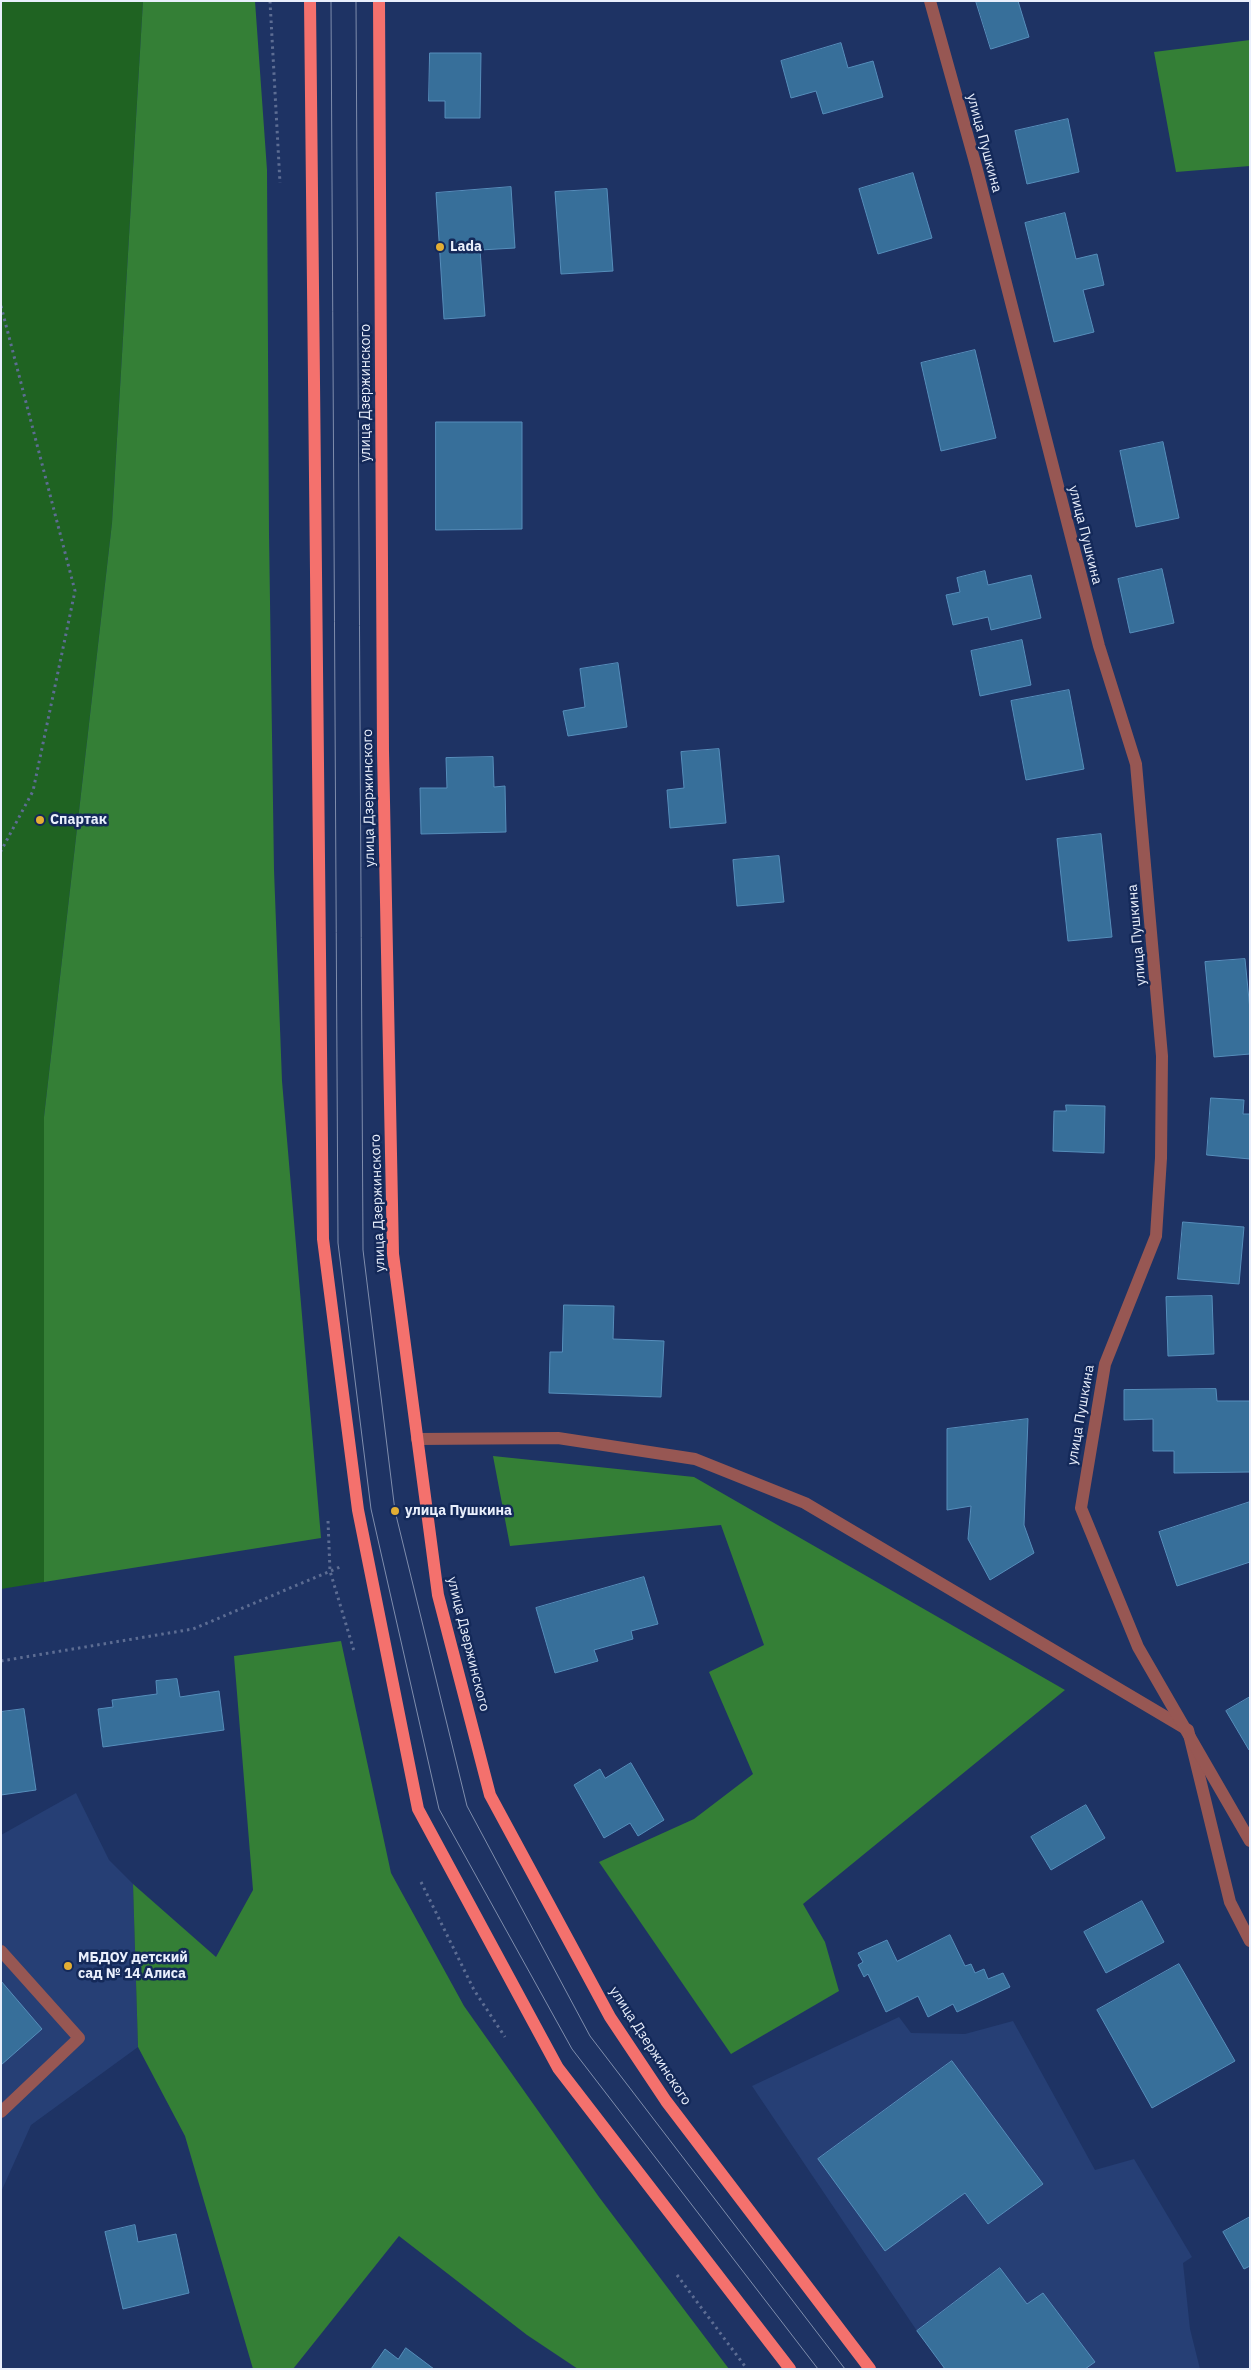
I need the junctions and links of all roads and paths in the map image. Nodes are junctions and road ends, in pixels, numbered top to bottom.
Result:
1 (310, 1) edge
2 (379, 1) edge
3 (930, 1) edge
4 (1, 306) edge
5 (1, 851) edge
6 (417, 1439) junction
7 (330, 1571) dead end
8 (1, 1661) edge
9 (1188, 1730) junction
10 (1250, 1841) edge
11 (1250, 1941) edge
12 (1, 1951) edge
13 (1, 2112) edge
14 (790, 2369) edge
15 (870, 2369) edge

1 - 14 main road
2 - 6 main road, улица Дзержинского
3 - 9 street, улица Пушкина
4 - 5 path
6 - 9 street
6 - 15 main road, улица Дзержинского
7 - 8 path
9 - 10 street, улица Пушкина
9 - 11 street
12 - 13 street

